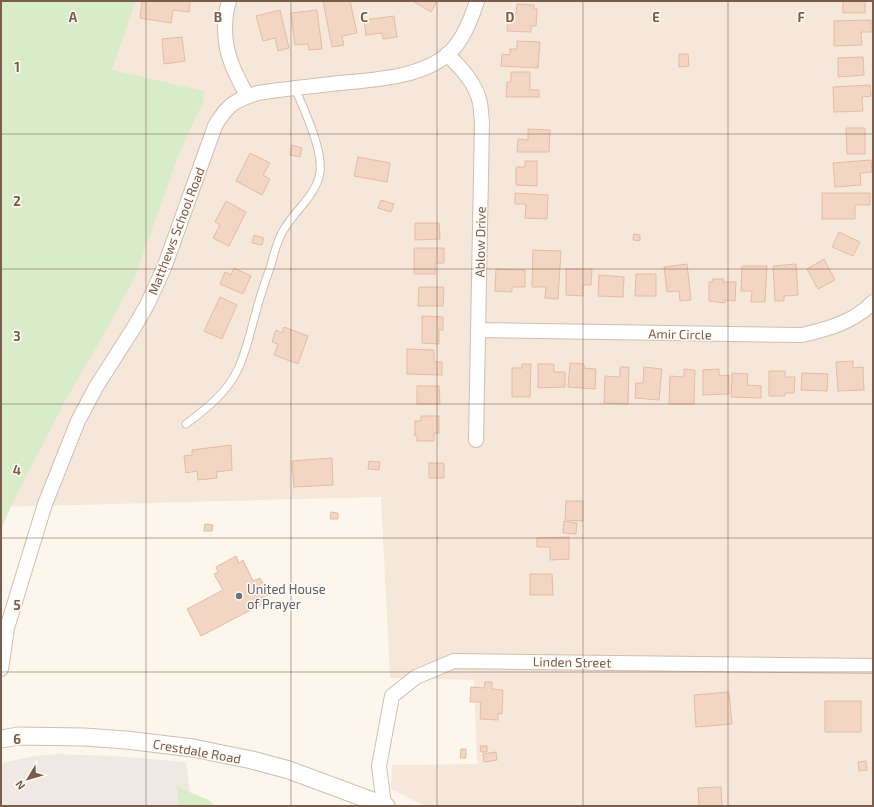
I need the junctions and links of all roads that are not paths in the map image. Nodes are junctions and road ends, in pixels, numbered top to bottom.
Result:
1 (229, 1) edge
2 (477, 1) edge
3 (448, 54) junction
4 (295, 88) junction
5 (247, 96) junction
6 (873, 302) edge
7 (478, 330) junction
8 (186, 424) dead end
9 (476, 440) dead end
10 (873, 666) edge
11 (1, 669) edge
12 (1, 739) edge
13 (385, 806) edge

1 - 5 street
2 - 3 street, Matthews School Road
3 - 4 street, Matthews School Road
3 - 7 street, Ablow Drive
4 - 5 street, Matthews School Road
4 - 8 lane
5 - 11 street, Matthews School Road
6 - 7 street, Amir Circle
7 - 9 street, Ablow Drive
10 - 13 street, Linden Street
12 - 13 street, Crestdale Road

